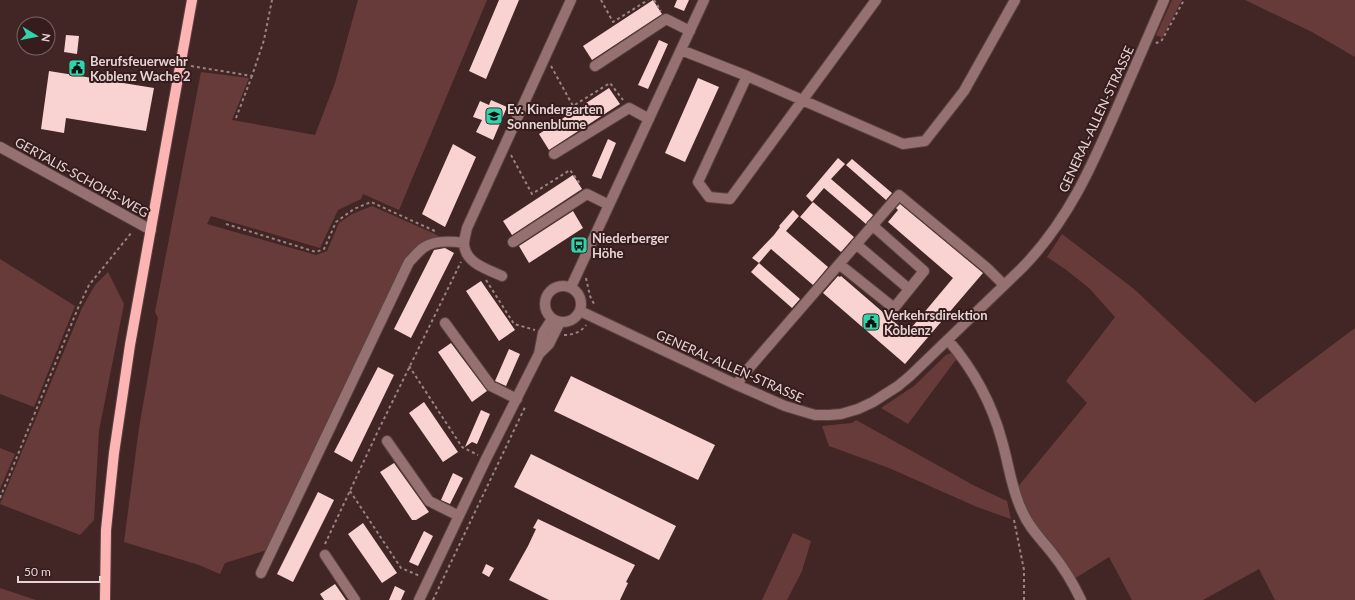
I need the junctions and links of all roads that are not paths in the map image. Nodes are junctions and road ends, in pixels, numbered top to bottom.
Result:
1 (192, 0) edge
2 (571, 0) edge
3 (704, 0) edge
4 (876, 0) edge
5 (1015, 0) edge
6 (1164, 0) edge
7 (690, 31) junction
8 (681, 50) junction
9 (595, 66) dead end
10 (746, 76) junction
11 (802, 100) junction
12 (649, 119) junction
13 (0, 147) edge
14 (554, 154) dead end
15 (609, 205) junction
16 (872, 225) junction
17 (151, 230) junction
18 (513, 242) dead end
19 (856, 244) junction
20 (465, 247) junction
21 (839, 264) junction
22 (502, 276) dead end
23 (1004, 285) junction
24 (571, 287) junction
25 (909, 289) junction
26 (580, 311) junction
27 (556, 320) junction
28 (446, 323) dead end
29 (948, 340) junction
30 (737, 385) junction
31 (517, 399) junction
32 (387, 441) dead end
33 (459, 516) junction
34 (325, 555) road end
35 (261, 573) dead end
36 (105, 600) edge
37 (355, 600) edge
38 (419, 600) edge
39 (1081, 600) edge

1 - 17 main road
2 - 20 street
3 - 7 street
4 - 11 street
5 - 11 street
6 - 23 street, GENERAL-ALLEN-STRASSE
7 - 8 street
7 - 9 street
8 - 10 street
8 - 12 street
10 - 11 street
10 - 11 street
12 - 14 street
12 - 15 street
13 - 17 street, GERTALIS-SCHOHS-WEG
15 - 18 street
15 - 24 street
16 - 19 street
16 - 23 street
16 - 25 street
17 - 36 main road
19 - 21 street
19 - 25 street
20 - 22 street
20 - 35 street
21 - 25 street
21 - 30 street
23 - 29 street, GENERAL-ALLEN-STRASSE
24 - 26 street
24 - 27 street
26 - 27 street
26 - 30 street, GENERAL-ALLEN-STRASSE
27 - 31 street
28 - 31 street
29 - 30 street, GENERAL-ALLEN-STRASSE
29 - 39 street
31 - 33 street
32 - 33 street
33 - 38 street
34 - 37 street

